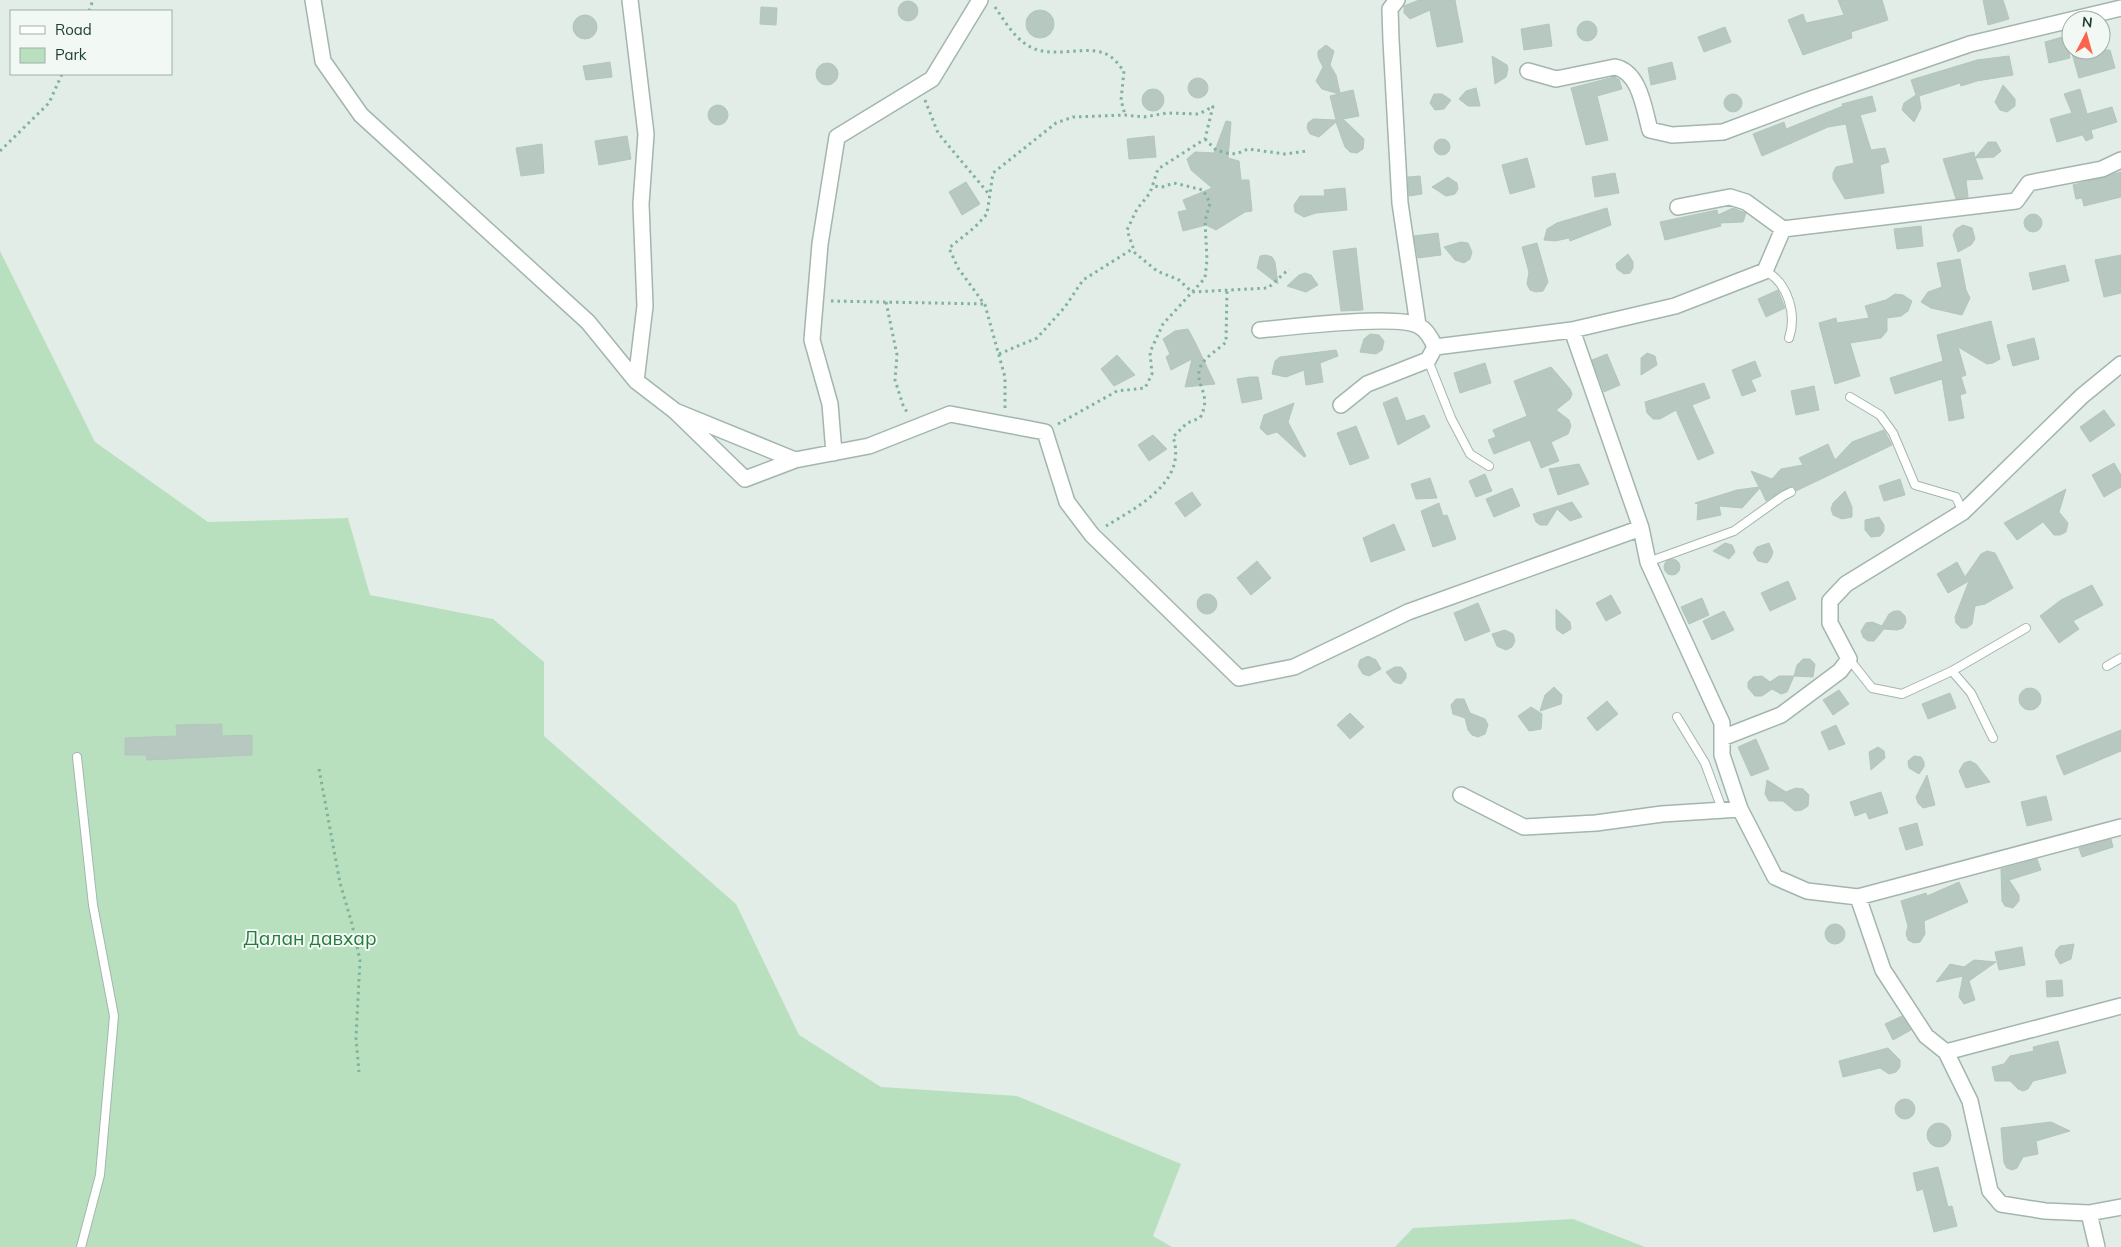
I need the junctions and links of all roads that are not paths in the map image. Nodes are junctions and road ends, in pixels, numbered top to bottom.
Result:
1 (313, 0) edge
2 (630, 0) edge
3 (980, 0) edge
4 (1397, 0) edge
5 (2121, 8) edge
6 (1528, 72) dead end
7 (2121, 160) edge
8 (1678, 207) dead end
9 (1783, 229) junction
10 (1765, 271) junction
11 (1418, 325) junction
12 (1260, 330) dead end
13 (1572, 330) junction
14 (1789, 338) dead end
15 (1432, 353) junction
16 (2121, 364) edge
17 (636, 381) junction
18 (1850, 397) dead end
19 (1342, 405) dead end
20 (675, 411) junction
21 (834, 453) junction
22 (795, 460) junction
23 (1489, 466) dead end
24 (1791, 492) dead end
25 (1963, 512) junction
26 (1641, 528) junction
27 (1648, 562) junction
28 (2026, 628) dead end
29 (2121, 658) edge
30 (1850, 659) junction
31 (2107, 666) dead end
32 (1952, 671) junction
33 (1677, 717) dead end
34 (1722, 738) junction
35 (1993, 738) dead end
36 (77, 757) dead end
37 (1461, 795) dead end
38 (1722, 809) junction
39 (1740, 809) junction
40 (2121, 827) edge
41 (1858, 898) junction
42 (2121, 1006) edge
43 (1946, 1052) junction
44 (2121, 1207) edge
45 (2090, 1212) junction
46 (81, 1247) edge
47 (2097, 1247) edge

1 - 17 street
2 - 17 street
3 - 21 street
4 - 11 street
5 - 6 street
7 - 9 street
8 - 9 street
9 - 10 street
10 - 13 street
10 - 14 lane
11 - 12 street
11 - 15 street
13 - 15 street
13 - 26 street
15 - 19 street
15 - 23 lane
16 - 25 street
17 - 20 street
18 - 25 lane
20 - 22 street
20 - 22 street
21 - 22 street
21 - 26 street
24 - 27 lane
25 - 30 street
26 - 27 street
27 - 34 street
28 - 32 lane
29 - 31 lane
30 - 32 lane
30 - 34 street
32 - 35 lane
33 - 38 lane
34 - 39 street
36 - 46 lane
37 - 38 street
38 - 39 street
39 - 41 street
40 - 41 street
41 - 43 street
42 - 43 street
43 - 45 street
44 - 45 street
45 - 47 street

